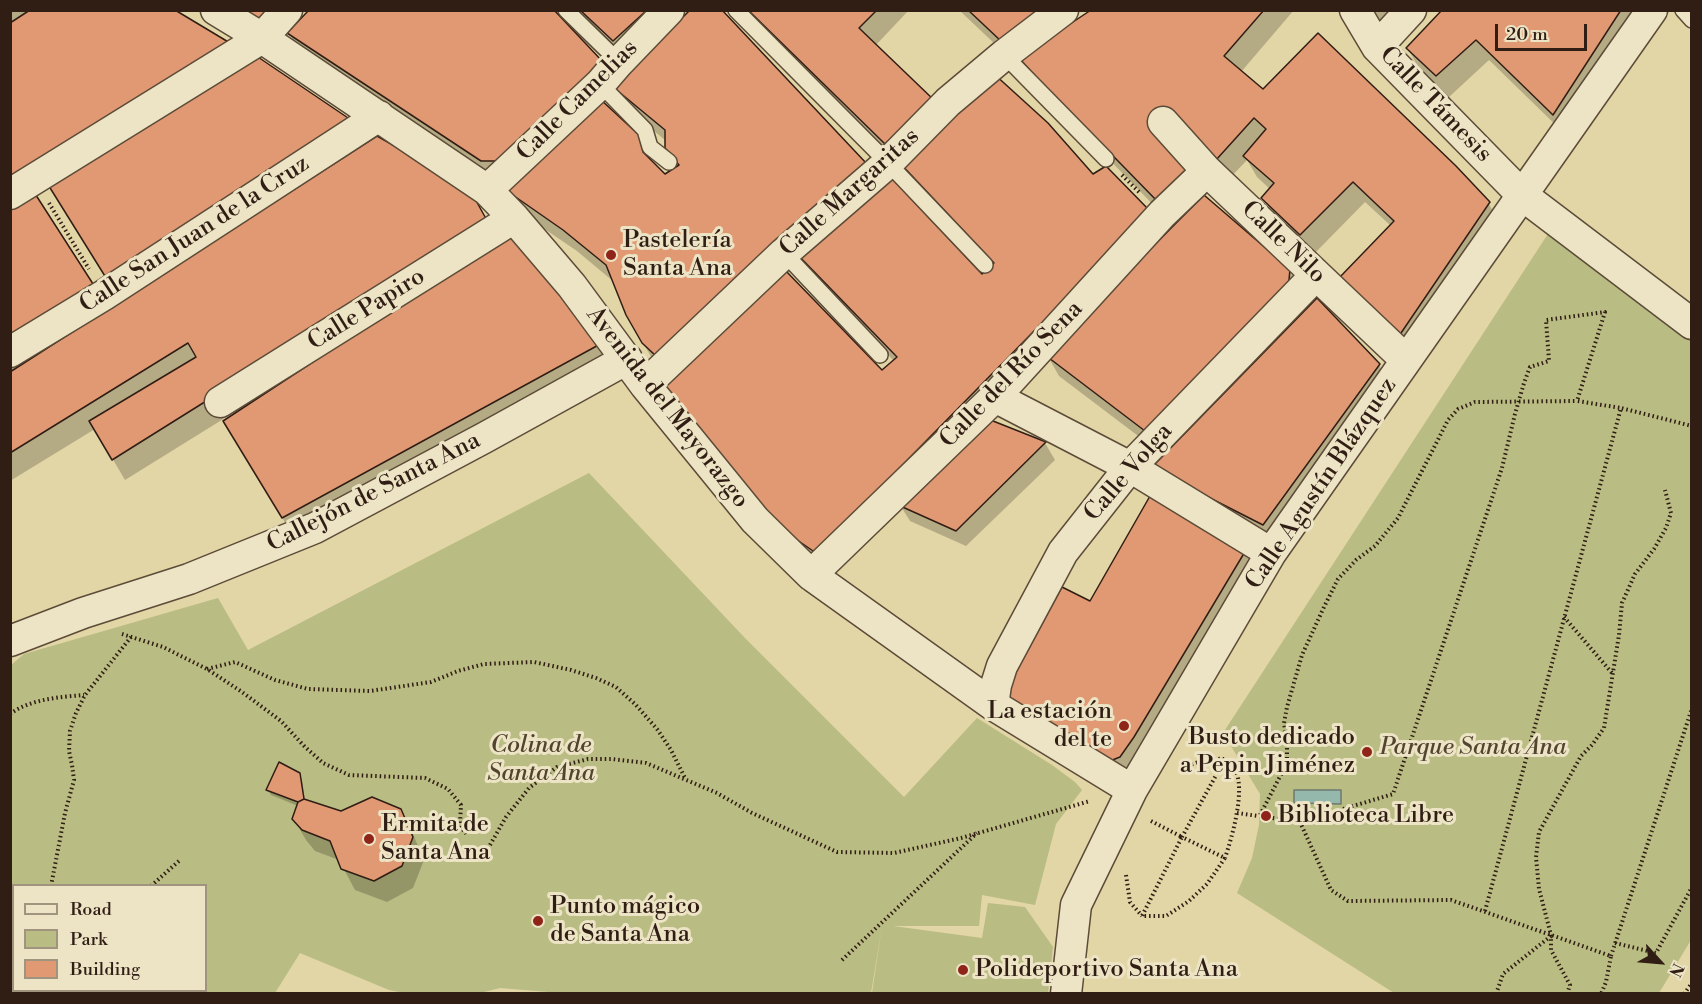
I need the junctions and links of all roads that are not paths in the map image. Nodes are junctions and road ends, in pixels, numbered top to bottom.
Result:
1 (216, 10) edge
2 (287, 10) edge
3 (566, 10) edge
4 (669, 10) edge
5 (736, 10) edge
6 (1063, 10) edge
7 (1355, 10) edge
8 (1411, 10) edge
9 (1652, 10) edge
10 (1683, 10) edge
11 (1692, 20) edge
12 (262, 38) junction
13 (1377, 47) junction
14 (1004, 55) junction
15 (619, 62) junction
16 (600, 84) junction
17 (379, 116) junction
18 (1163, 122) dead end
19 (1106, 159) road end
20 (669, 162) dead end
21 (888, 163) junction
22 (1207, 171) junction
23 (23, 187) edge
24 (487, 190) junction
25 (1522, 195) junction
26 (514, 218) junction
27 (784, 253) junction
28 (985, 265) dead end
29 (1316, 275) junction
30 (1692, 324) edge
31 (10, 352) edge
32 (880, 355) dead end
33 (627, 359) junction
34 (1406, 360) junction
35 (645, 386) junction
36 (995, 397) junction
37 (220, 402) dead end
38 (1130, 467) junction
39 (1271, 552) junction
40 (811, 575) junction
41 (10, 641) edge
42 (993, 705) junction
43 (1127, 799) junction
44 (1066, 993) edge

1 - 12 street, Avenida del Mayorazgo
2 - 12 street
3 - 15 lane
4 - 15 street, Calle Camelias
5 - 21 lane
6 - 14 street, Calle Margaritas
7 - 13 street, Calle Támesis
8 - 13 street
9 - 25 street, Calle Agustín Blázquez
10 - 11 lane
12 - 17 street, Avenida del Mayorazgo
12 - 23 street
13 - 25 street, Calle Támesis
14 - 19 lane
14 - 21 street, Calle Margaritas
15 - 16 street, Calle Camelias
16 - 20 lane
16 - 24 street, Calle Camelias
17 - 24 street, Avenida del Mayorazgo
17 - 31 street, Calle San Juan de la Cruz
18 - 22 street, Calle Nilo
21 - 27 street, Calle Margaritas
21 - 28 lane
22 - 29 street, Calle Nilo
22 - 36 street, Calle del Río Sena
24 - 26 street, Avenida del Mayorazgo
25 - 30 street, Calle Támesis
25 - 34 street, Calle Agustín Blázquez
26 - 33 street, Avenida del Mayorazgo
26 - 37 street, Calle Papiro
27 - 32 lane
27 - 35 street, Calle Margaritas
29 - 34 street, Calle Nilo
29 - 38 street, Calle Volga
33 - 35 street, Avenida del Mayorazgo
33 - 41 street, Callejón de Santa Ana
34 - 39 street, Calle Agustín Blázquez
35 - 40 street, Avenida del Mayorazgo
36 - 38 street
36 - 40 street, Calle del Río Sena
38 - 39 street
38 - 42 street, Calle Volga
39 - 43 street, Calle Agustín Blázquez
40 - 42 street, Avenida del Mayorazgo
42 - 43 street, Avenida del Mayorazgo
43 - 44 street, Calle Agustín Blázquez

